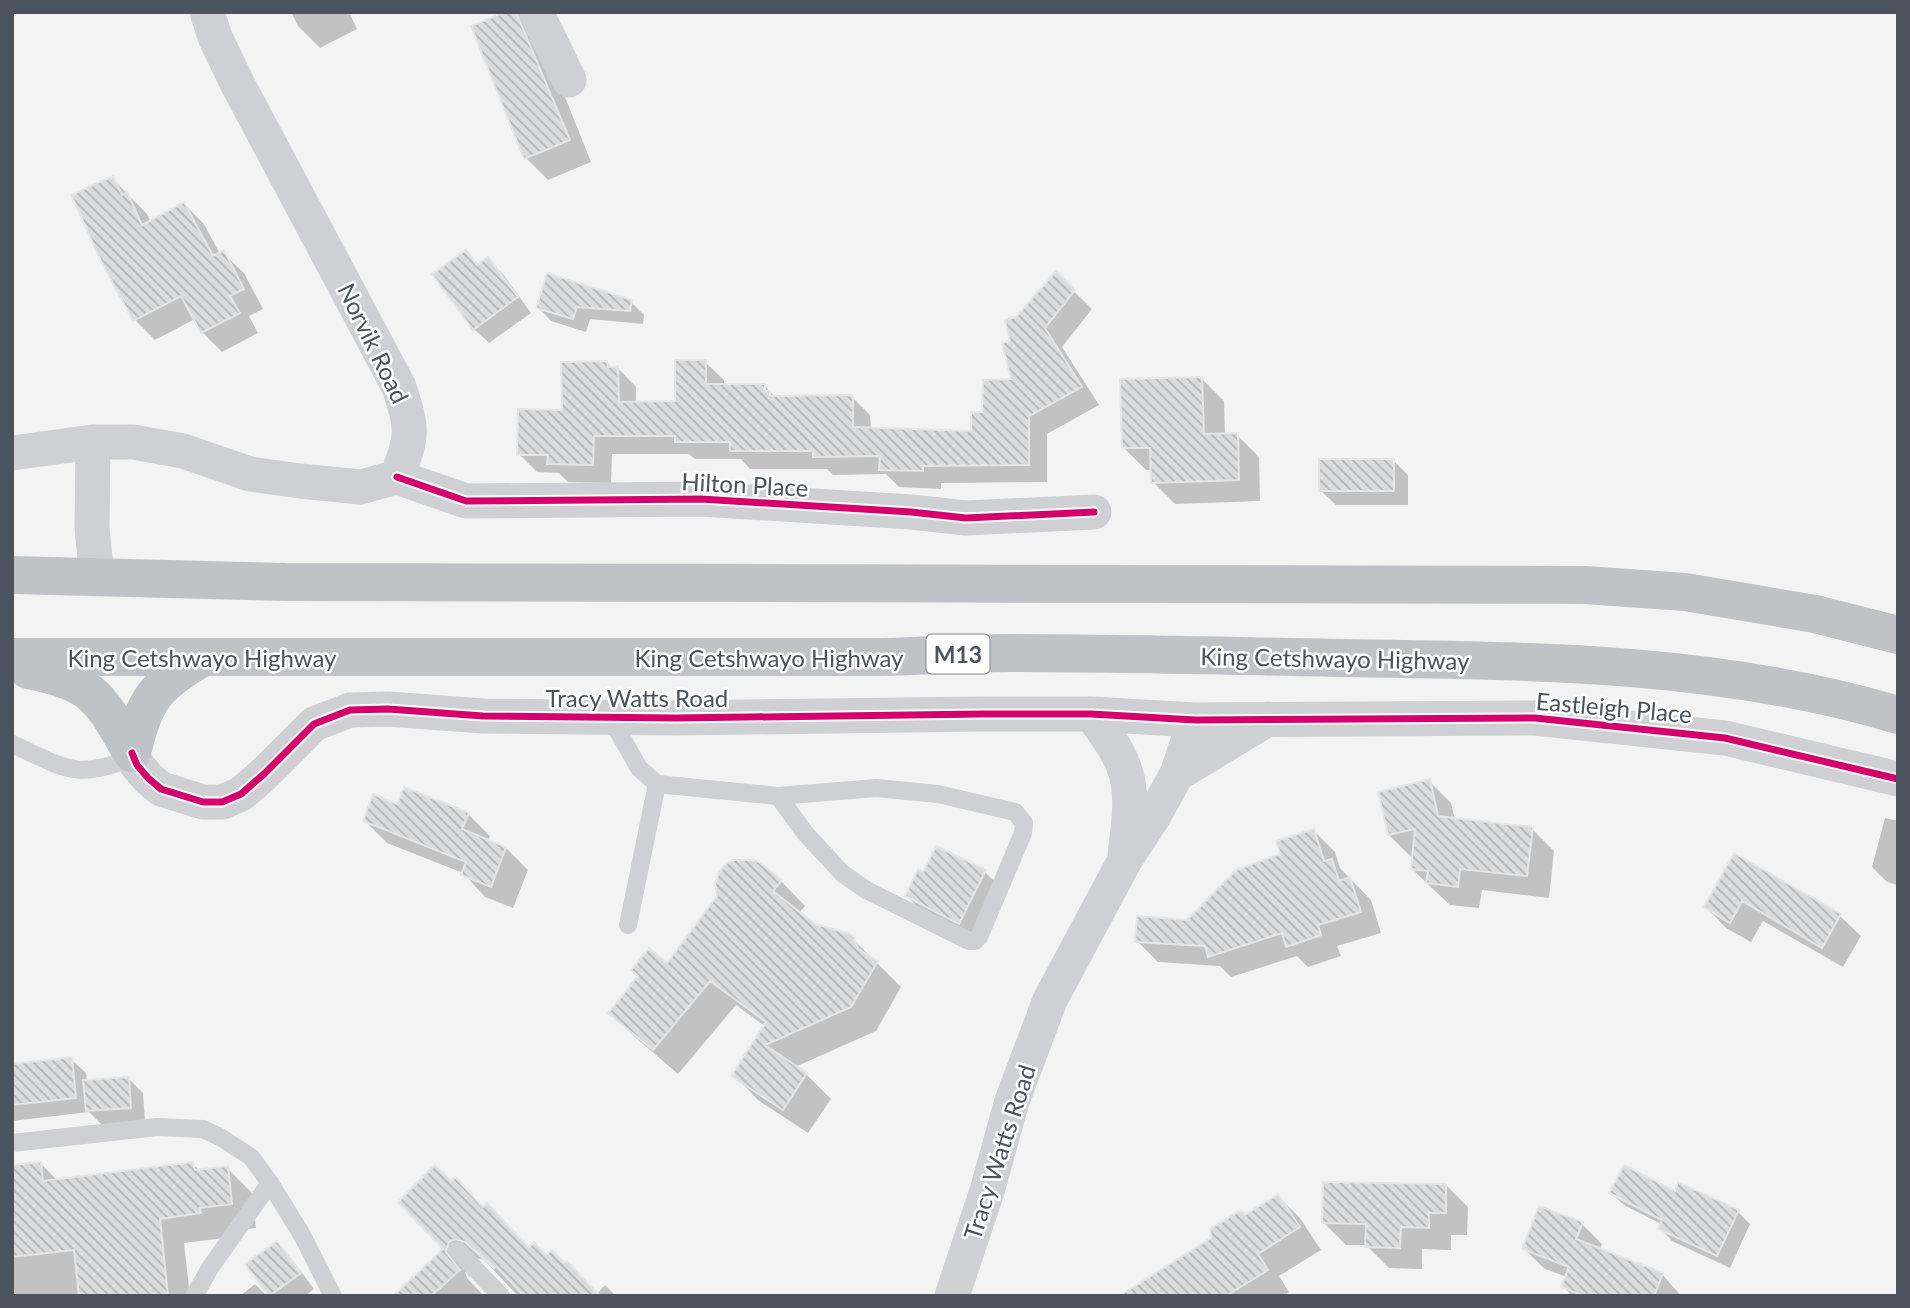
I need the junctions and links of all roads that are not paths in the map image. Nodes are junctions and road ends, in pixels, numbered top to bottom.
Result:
1 (207, 12) edge
2 (536, 12) edge
3 (569, 80) dead end
4 (93, 442) junction
5 (12, 453) edge
6 (397, 478) junction
7 (1094, 512) dead end
8 (12, 575) edge
9 (97, 578) junction
10 (1898, 635) edge
11 (12, 657) edge
12 (202, 658) junction
13 (12, 667) edge
14 (1091, 715) junction
15 (1898, 715) edge
16 (610, 717) junction
17 (1268, 719) junction
18 (1195, 720) junction
19 (12, 744) edge
20 (133, 755) junction
21 (1177, 774) junction
22 (1898, 779) edge
23 (657, 784) junction
24 (778, 796) junction
25 (1125, 860) junction
26 (628, 925) dead end
27 (12, 1143) edge
28 (270, 1183) junction
29 (457, 1250) dead end
30 (194, 1296) edge
31 (333, 1296) edge
32 (501, 1296) edge
33 (952, 1296) edge

1 - 6 street, Norvik Road
2 - 3 street
4 - 5 street
4 - 6 street
4 - 9 street
6 - 7 street, Hilton Place
8 - 9 highway
9 - 10 highway
11 - 12 highway, King Cetshwayo Highway / M13
12 - 15 highway, King Cetshwayo Highway / M13
12 - 20 highway
13 - 20 highway
14 - 16 street, Tracy Watts Road
14 - 18 street, Tracy Watts Road
14 - 25 street, Tracy Watts Road
16 - 20 street, Tracy Watts Road
16 - 23 lane
17 - 18 street, Eastleigh Place
17 - 21 street
17 - 22 street, Eastleigh Place
18 - 21 street, Tracy Watts Road
19 - 20 lane
21 - 25 street, Tracy Watts Road
23 - 24 lane
23 - 26 lane
24 - 24 lane
25 - 33 street, Tracy Watts Road
27 - 28 lane
28 - 30 lane
28 - 31 lane
29 - 32 lane

